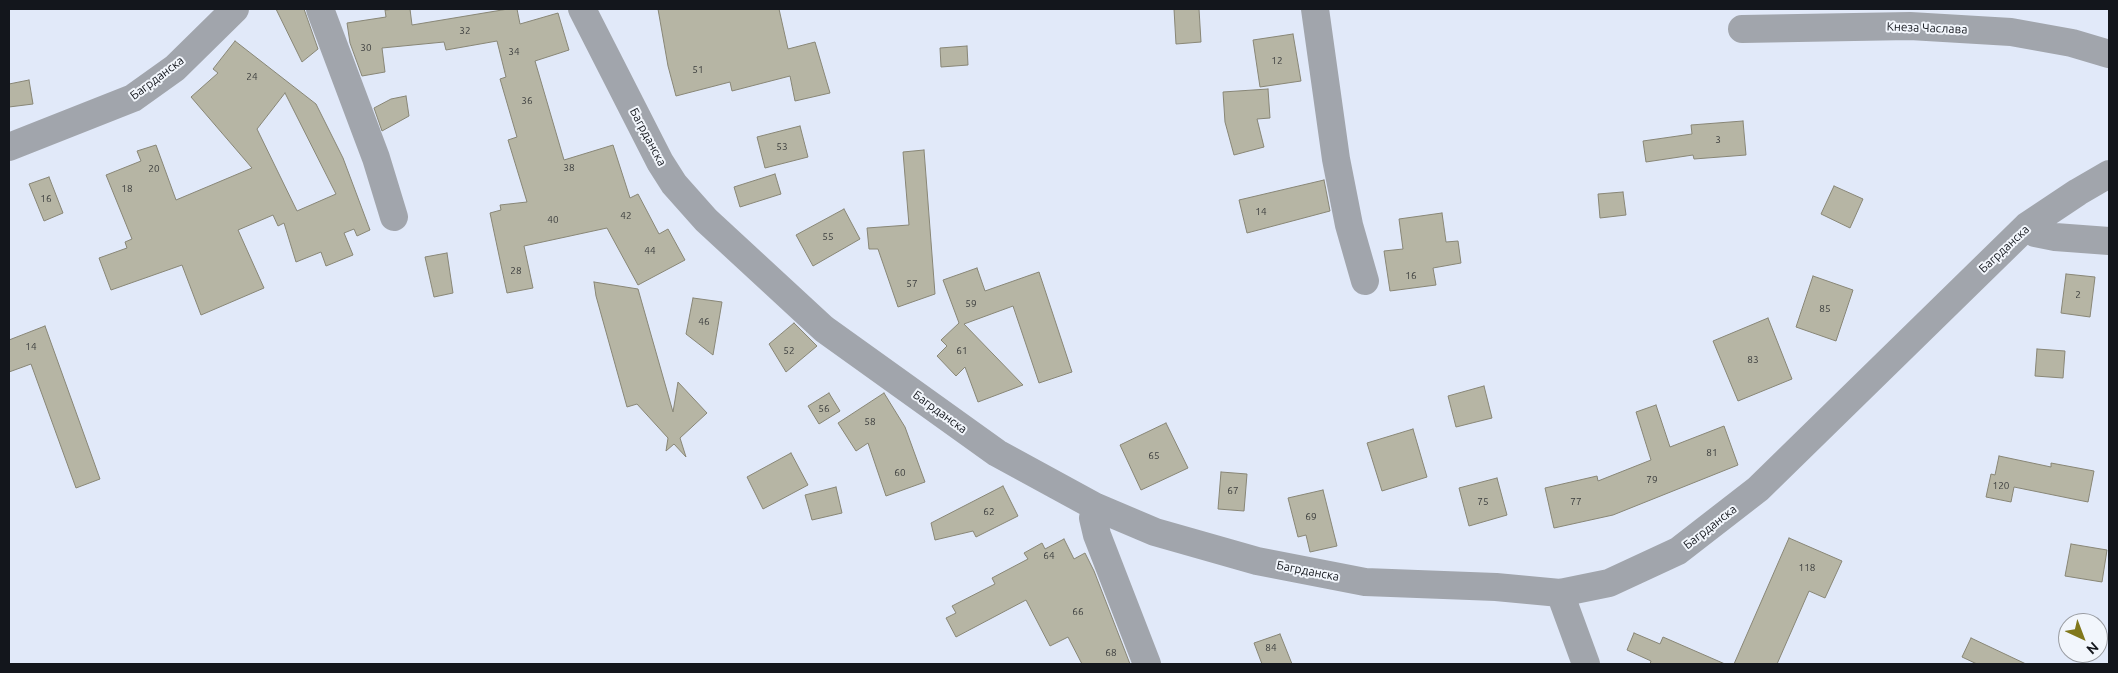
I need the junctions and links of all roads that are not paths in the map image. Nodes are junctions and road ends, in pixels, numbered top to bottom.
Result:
1 (235, 9) edge
2 (320, 9) edge
3 (1316, 9) edge
4 (592, 14) edge
5 (1742, 29) dead end
6 (2109, 54) edge
7 (9, 147) edge
8 (2109, 174) edge
9 (394, 216) dead end
10 (2027, 226) junction
11 (2109, 240) edge
12 (1365, 281) dead end
13 (1096, 507) junction
14 (1560, 593) junction
15 (1147, 664) edge
16 (1586, 664) edge

1 - 7 street, Багрданска
2 - 9 street
3 - 12 street
4 - 13 street, Багрданска
5 - 6 street, Кнеза Часлава
8 - 10 street, Багрданска
10 - 11 street
10 - 14 street, Багрданска
13 - 14 street, Багрданска
13 - 15 street
14 - 16 street

